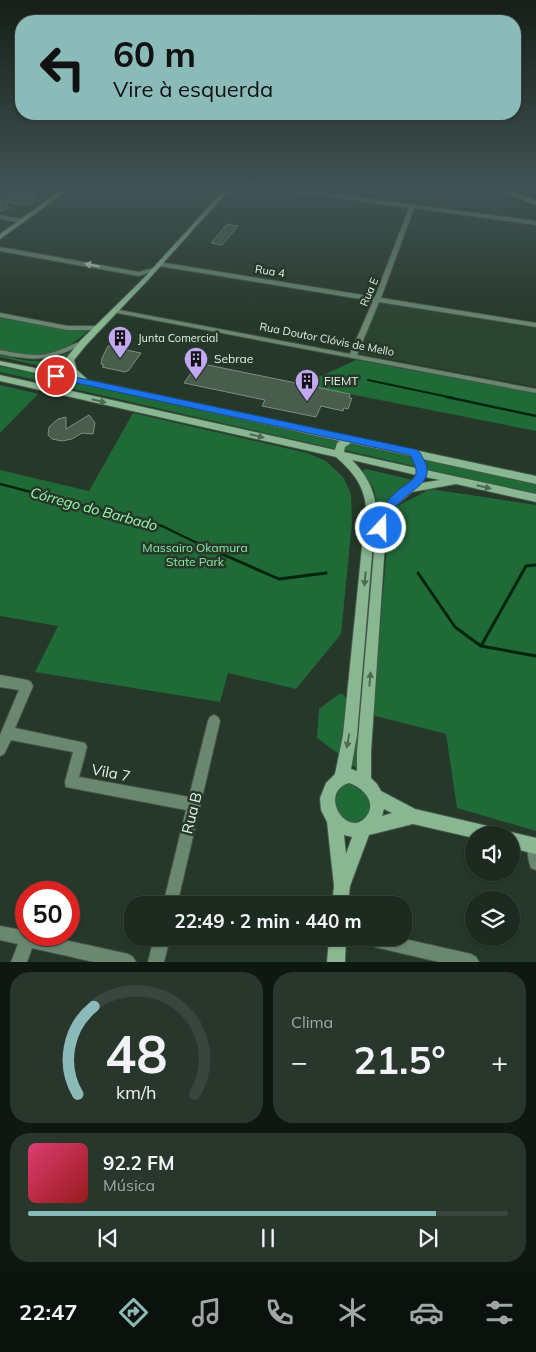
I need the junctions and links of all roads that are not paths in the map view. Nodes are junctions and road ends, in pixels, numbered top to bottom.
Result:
1 (186, 235) edge
2 (402, 235) edge
3 (0, 249) edge
4 (157, 267) junction
5 (140, 274) junction
6 (145, 280) junction
7 (378, 298) junction
8 (114, 311) junction
9 (0, 315) edge
10 (536, 325) edge
11 (98, 328) junction
12 (84, 342) junction
13 (0, 352) edge
14 (353, 356) junction
15 (70, 360) junction
16 (0, 363) edge
17 (56, 376) junction
18 (0, 378) edge
19 (86, 382) junction
20 (27, 384) junction
21 (536, 391) edge
22 (350, 439) junction
23 (414, 452) junction
24 (339, 454) junction
25 (422, 472) junction
26 (536, 480) edge
27 (460, 481) junction
28 (411, 488) junction
29 (536, 498) edge
30 (363, 602) junction
31 (376, 604) junction
32 (0, 680) edge
33 (214, 721) dead end
34 (8, 733) junction
35 (0, 750) edge
36 (342, 777) junction
37 (364, 780) junction
38 (376, 797) junction
39 (194, 805) junction
40 (413, 816) junction
41 (334, 820) junction
42 (366, 828) junction
43 (465, 829) edge
44 (520, 842) edge
45 (535, 846) edge
46 (536, 863) edge
47 (342, 886) junction
48 (172, 896) edge
49 (341, 896) edge
50 (0, 933) edge
51 (15, 936) edge
52 (25, 946) edge
53 (58, 946) edge
54 (160, 946) edge
55 (337, 946) edge
56 (400, 946) edge
57 (447, 959) edge
58 (19, 962) edge
59 (128, 962) edge
60 (156, 962) edge
61 (336, 962) edge
62 (471, 962) edge

1 - 4 main road
2 - 7 street, Rua E
5 -> 3 street
4 - 5 street
4 - 6 main road
4 - 7 street, Rua 4
5 - 6 street
6 - 8 main road
7 - 10 street, Rua 4
7 - 14 street, Rua E
8 - 11 main road
8 - 14 street, Rua Doutor Clóvis de Mello
9 - 11 street
11 - 12 main road
12 - 13 street
12 - 15 main road
14 - 21 street, Rua Doutor Clóvis de Mello
15 - 17 main road
15 - 19 main road
16 - 17 main road
17 - 19 main road
17 - 20 main road
18 - 20 main road
19 - 22 main road
20 -> 24 main road
22 - 23 main road
22 - 24 main road
23 - 25 main road
23 - 26 main road
24 - 25 main road
24 -> 30 main road
25 - 27 main road
25 - 28 main road
27 - 28 main road
27 -> 29 main road
28 - 31 main road
30 - 31 main road
30 -> 36 main road
37 -> 31 main road
32 - 34 street
33 - 39 street, Rua B
34 - 35 street
34 - 39 street, Vila 7
36 - 37 main road
36 - 41 main road
37 - 38 main road
38 - 40 main road
38 - 42 main road
39 - 48 street, Rua B
40 - 42 main road
40 - 43 main road
41 - 42 main road
41 - 47 main road
42 - 47 main road
44 - 45 main road
45 - 46 street
47 - 49 main road
50 - 51 street
52 - 58 street
53 - 59 street
54 - 60 street
55 - 61 main road
56 - 57 street
57 - 62 street

